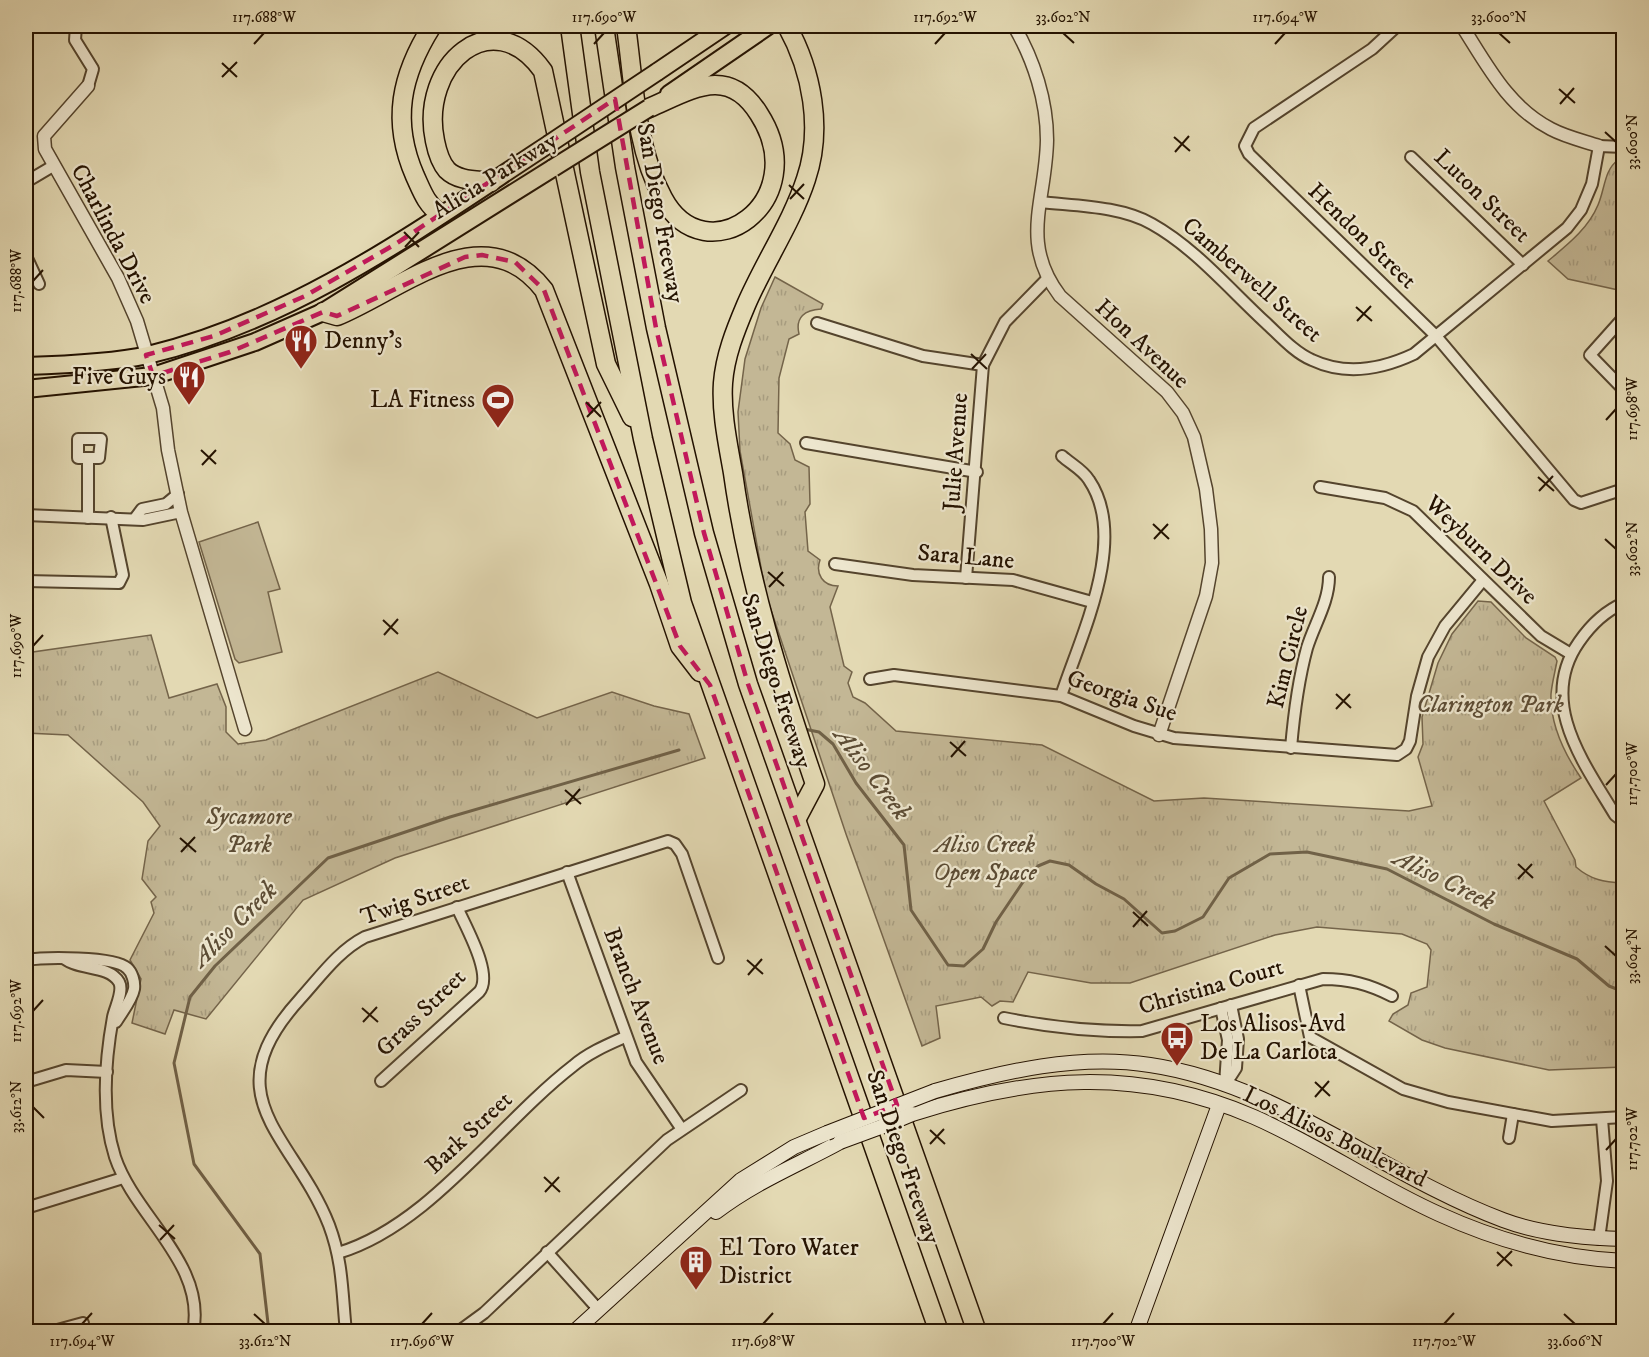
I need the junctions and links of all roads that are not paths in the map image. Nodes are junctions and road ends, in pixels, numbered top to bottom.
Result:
1 (76, 26) edge
2 (432, 26) edge
3 (570, 26) edge
4 (604, 26) edge
5 (626, 26) edge
6 (725, 26) edge
7 (768, 26) edge
8 (787, 26) edge
9 (1014, 26) edge
10 (1397, 26) edge
11 (1463, 26) edge
12 (88, 86) joint
13 (649, 108) junction
14 (1599, 146) junction
15 (1623, 147) edge
16 (1411, 157) dead end
17 (52, 166) junction
18 (26, 182) edge
19 (491, 182) junction
20 (1041, 202) junction
21 (436, 212) junction
22 (454, 231) junction
23 (26, 256) edge
24 (1523, 265) junction
25 (1047, 279) junction
26 (39, 284) dead end
27 (305, 296) junction
28 (318, 314) junction
29 (1623, 317) edge
30 (816, 322) dead end
31 (1436, 336) junction
32 (146, 355) junction
33 (983, 365) junction
34 (26, 366) edge
35 (153, 376) junction
36 (26, 389) edge
37 (1623, 390) edge
38 (643, 439) junction
39 (806, 443) dead end
40 (1062, 456) dead end
41 (88, 460) dead end
42 (977, 472) junction
43 (1320, 487) dead end
44 (1623, 489) edge
45 (178, 494) junction
46 (181, 512) junction
47 (26, 515) edge
48 (111, 517) junction
49 (136, 517) junction
50 (88, 518) junction
51 (835, 564) dead end
52 (1329, 577) dead end
53 (966, 578) junction
54 (1483, 580) junction
55 (26, 581) edge
56 (1092, 602) junction
57 (1623, 603) edge
58 (1571, 654) junction
59 (870, 679) dead end
60 (710, 685) junction
61 (1061, 696) junction
62 (245, 729) dead end
63 (1159, 735) junction
64 (1291, 748) junction
65 (797, 818) junction
66 (1623, 822) edge
67 (567, 872) junction
68 (457, 907) junction
69 (718, 958) dead end
70 (65, 959) junction
71 (26, 960) edge
72 (1299, 984) junction
73 (1392, 996) dead end
74 (1226, 1006) junction
75 (1004, 1018) dead end
76 (113, 1029) junction
77 (625, 1037) junction
78 (107, 1072) junction
79 (381, 1081) dead end
80 (26, 1082) edge
81 (1225, 1085) junction
82 (741, 1090) dead end
83 (1219, 1106) junction
84 (1513, 1114) junction
85 (1623, 1117) edge
86 (1602, 1119) junction
87 (681, 1128) junction
88 (1509, 1138) dead end
89 (123, 1178) junction
90 (26, 1208) edge
91 (693, 1223) junction
92 (1599, 1239) junction
93 (1623, 1239) edge
94 (547, 1252) junction
95 (338, 1253) junction
96 (1623, 1260) edge
97 (598, 1309) junction
98 (83, 1323) dead end
99 (50, 1332) edge
100 (193, 1332) edge
101 (346, 1332) edge
102 (458, 1332) edge
103 (574, 1332) edge
104 (939, 1332) edge
105 (977, 1332) edge
106 (1136, 1332) edge

1 - 12 street
2 - 21 highway
3 - 38 highway, San Diego Freeway
4 - 65 highway, San Diego Freeway
5 - 13 highway
6 - 19 main road, Alicia Parkway, bridge
7 - 13 main road, Alicia Parkway
8 - 65 highway
9 - 20 street, Hon Avenue
10 - 31 street, Hendon Street
11 - 14 street
12 - 17 street, Charlinda Drive
13 - 22 main road, Alicia Parkway, bridge
14 - 15 street
14 - 24 street, Camberwell Street
16 - 24 street, Luton Street
17 - 18 street
17 - 32 street, Charlinda Drive
19 - 21 main road, Alicia Parkway
19 - 38 highway
20 - 25 street, Hon Avenue
20 - 31 street, Camberwell Street
21 - 22 main road
21 - 27 main road, Alicia Parkway
22 - 28 main road, Alicia Parkway
23 - 26 street
24 - 31 street, Camberwell Street
25 - 33 street, Julie Avenue
25 - 63 street, Hon Avenue
27 - 28 main road
27 - 32 main road, Alicia Parkway
28 - 35 main road, Alicia Parkway
28 - 60 highway
29 - 37 street
30 - 33 street
31 - 44 street, Hendon Street
32 - 34 main road, Alicia Parkway
32 - 35 street, Charlinda Drive
33 - 42 street, Julie Avenue
35 - 36 main road, Alicia Parkway
35 - 45 street, Charlinda Drive
38 - 60 highway, San Diego Freeway
39 - 42 street
40 - 56 street
41 - 50 street
42 - 53 street, Julie Avenue
43 - 54 street, Weyburn Drive
45 - 46 street, Charlinda Drive
45 - 49 street
46 - 49 street
46 - 62 street, Charlinda Drive
47 - 50 street
48 - 49 street
48 - 50 street
48 - 55 street
51 - 53 street, Sara Lane
52 - 64 street, Kim Circle
53 - 56 street, Sara Lane
54 - 58 street, Weyburn Drive
54 - 64 street, Georgia Sue
56 - 61 street
57 - 58 street
58 - 66 street
59 - 61 street, Georgia Sue
60 - 104 highway, San Diego Freeway
61 - 63 street, Georgia Sue
63 - 64 street, Georgia Sue
65 - 105 highway, San Diego Freeway
67 - 68 street, Twig Street
67 - 69 street, Twig Street
67 - 77 street, Branch Avenue
68 - 79 street, Grass Street
68 - 95 street, Twig Street
70 - 71 street
70 - 76 street
70 - 76 street
72 - 73 street, Christina Court
72 - 74 street, Christina Court
72 - 84 street
74 - 75 street, Christina Court
74 - 81 street
76 - 78 street
77 - 87 street, Branch Avenue
77 - 95 street, Bark Street
78 - 80 street
78 - 89 street
81 - 83 street
81 - 91 main road, Los Alisos Boulevard, bridge
81 - 92 main road, Los Alisos Boulevard
82 - 87 street
83 - 91 main road, Los Alisos Boulevard, bridge
83 - 96 main road, Los Alisos Boulevard
83 - 106 main road
84 - 86 street
84 - 88 street
85 - 86 street
86 - 92 street
87 - 94 street
89 - 90 street
89 - 100 street
91 - 97 main road, Los Alisos Boulevard
92 - 93 main road, Los Alisos Boulevard
94 - 97 street
94 - 102 street
95 - 101 street, Twig Street
97 - 103 main road, Los Alisos Boulevard
98 - 99 street

